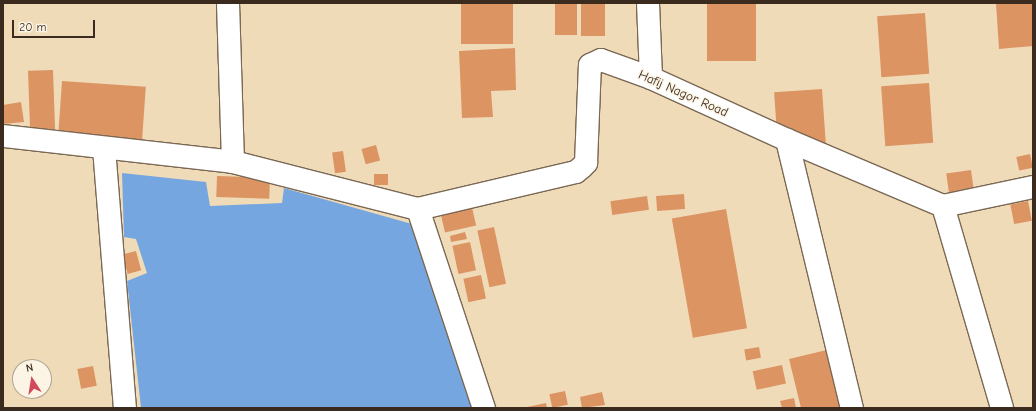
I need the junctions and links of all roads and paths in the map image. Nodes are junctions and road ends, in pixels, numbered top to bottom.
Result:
1 (228, 3) edge
2 (648, 3) edge
3 (651, 78) junction
4 (3, 136) edge
5 (787, 140) junction
6 (104, 148) junction
7 (233, 162) junction
8 (1033, 187) edge
9 (942, 206) junction
10 (418, 209) junction
11 (125, 408) edge
12 (484, 408) edge
13 (852, 408) edge
14 (1002, 408) edge

1 - 7 street
2 - 3 street
3 - 5 street, Hafij Nagor Road
3 - 10 street, Hafij Nagor Road
4 - 6 street
5 - 9 street, Hafij Nagor Road
5 - 13 street
6 - 7 street
6 - 11 street
7 - 10 street
8 - 9 street
9 - 14 street
10 - 12 street

